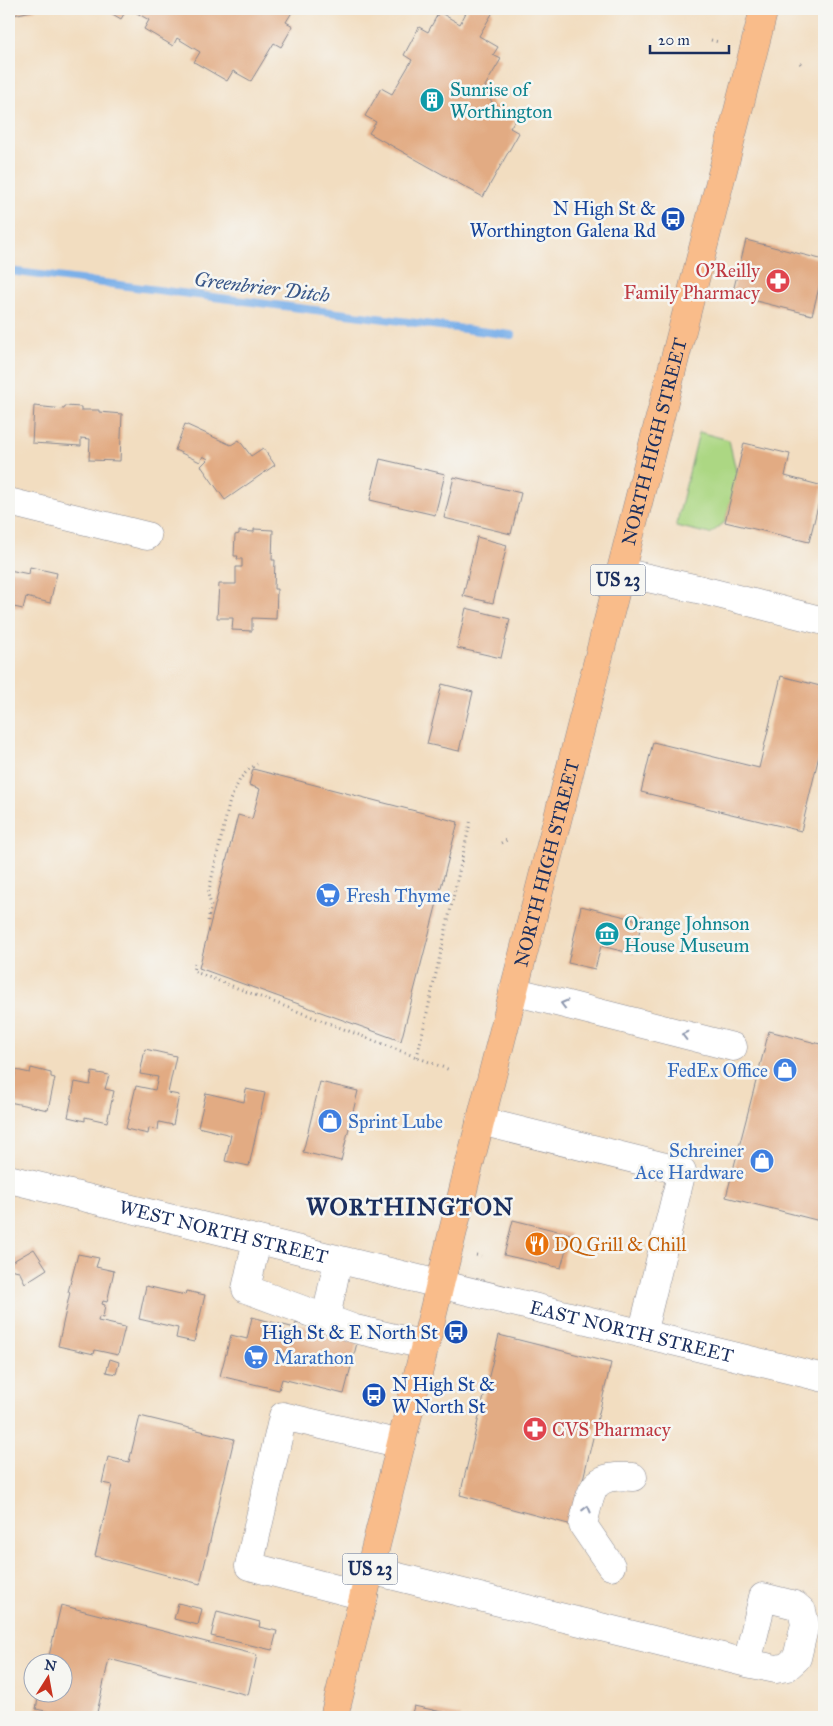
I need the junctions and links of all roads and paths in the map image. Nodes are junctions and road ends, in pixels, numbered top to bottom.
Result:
1 (764, 9) edge
2 (711, 40) dead end
3 (719, 42) dead end
4 (9, 502) edge
5 (147, 536) dead end
6 (620, 572) junction
7 (824, 621) edge
8 (257, 764) dead end
9 (471, 819) dead end
10 (507, 840) dead end
11 (501, 844) dead end
12 (208, 921) dead end
13 (195, 963) dead end
14 (513, 991) junction
15 (733, 1047) dead end
16 (417, 1057) junction
17 (450, 1070) dead end
18 (480, 1121) junction
19 (9, 1179) edge
20 (257, 1240) junction
21 (476, 1255) dead end
22 (481, 1256) dead end
23 (338, 1260) junction
24 (440, 1284) junction
25 (326, 1318) junction
26 (642, 1334) junction
27 (425, 1345) junction
28 (824, 1378) edge
29 (401, 1444) junction
30 (633, 1477) dead end
31 (611, 1566) dead end
32 (370, 1570) junction
33 (364, 1596) junction
34 (747, 1663) dead end
35 (334, 1717) edge

1 - 6 main road, NORTH HIGH STREET / US 23
2 - 3 path
4 - 5 street
6 - 7 street
6 - 14 main road, NORTH HIGH STREET / US 23
8 - 12 path
9 - 16 path
10 - 11 path
13 - 16 path
15 -> 14 street
14 - 18 main road, NORTH HIGH STREET / US 23
16 - 17 path
18 - 24 main road, NORTH HIGH STREET / US 23
18 - 26 street
19 - 20 street, WEST NORTH STREET
20 - 23 street, WEST NORTH STREET
20 - 25 street
21 - 22 path
23 - 24 street, WEST NORTH STREET
23 - 25 street
24 - 26 street, EAST NORTH STREET
24 - 27 main road, NORTH HIGH STREET / US 23
25 - 27 street
26 - 28 street, EAST NORTH STREET
27 - 29 main road, NORTH HIGH STREET / US 23
29 - 32 main road, NORTH HIGH STREET / US 23
29 - 33 street
31 -> 30 street
32 - 33 main road, NORTH HIGH STREET / US 23
32 - 34 street
33 - 35 main road, NORTH HIGH STREET / US 23

